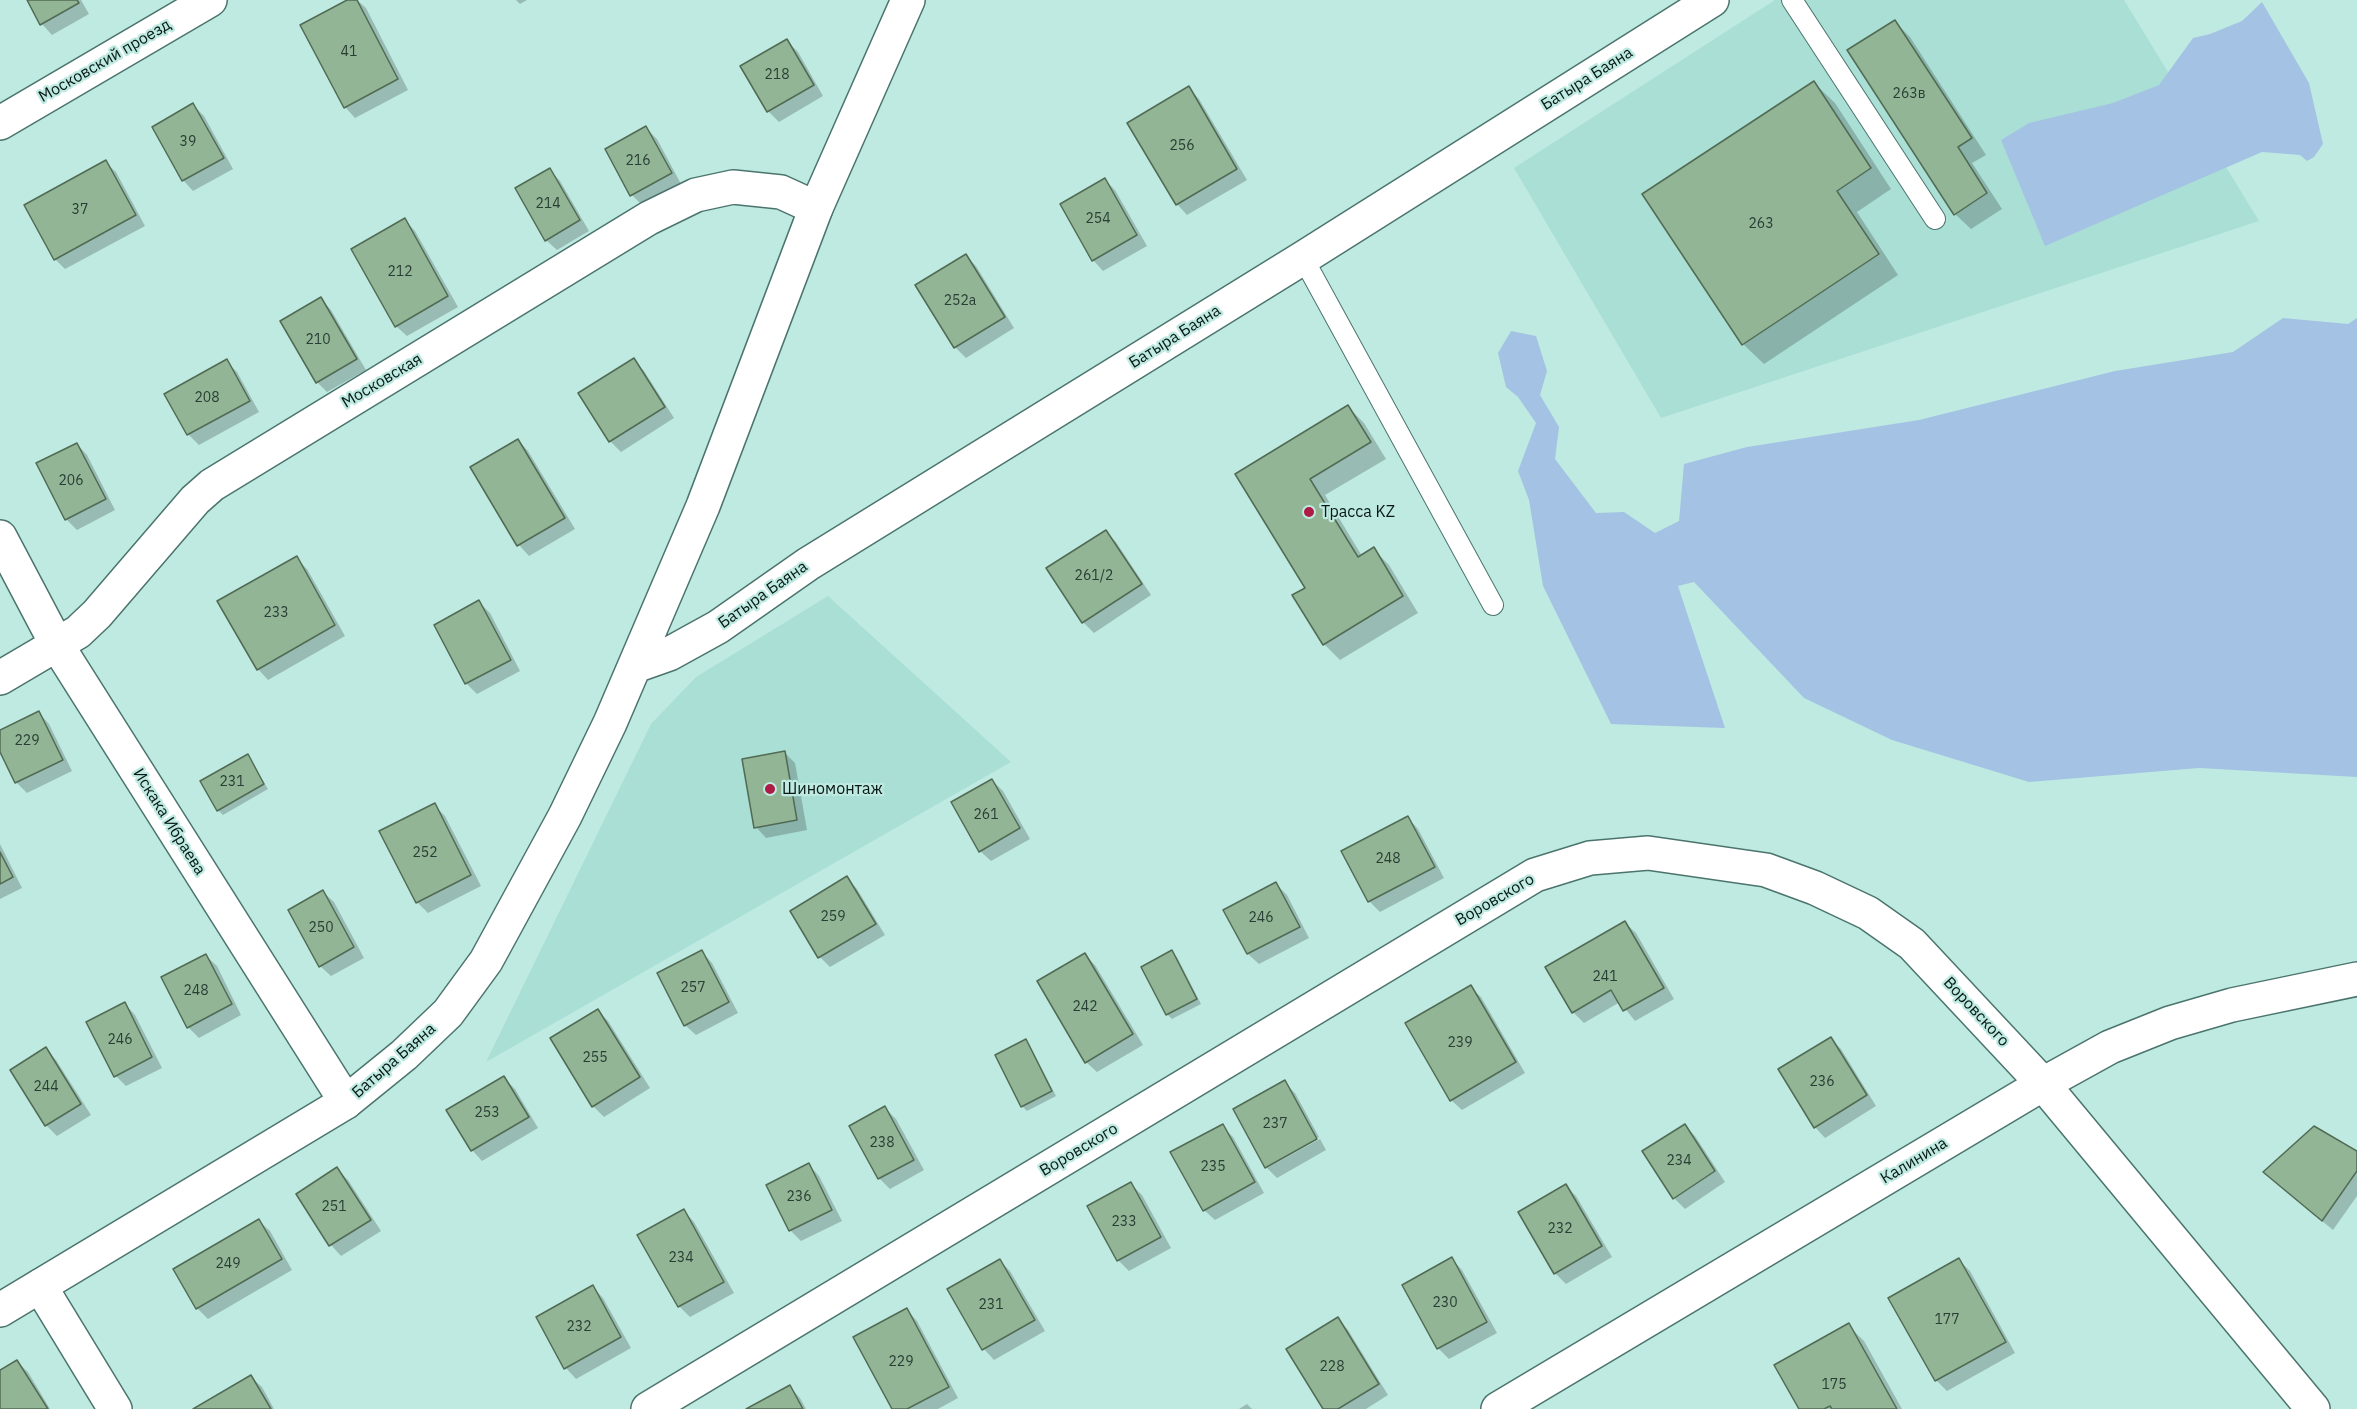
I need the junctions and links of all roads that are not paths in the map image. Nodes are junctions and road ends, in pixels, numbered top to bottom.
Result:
1 (210, 0) edge
2 (908, 0) edge
3 (1712, 0) edge
4 (1792, 0) edge
5 (0, 123) edge
6 (816, 208) junction
7 (1935, 219) dead end
8 (1303, 258) junction
9 (0, 537) edge
10 (1493, 605) dead end
11 (57, 645) junction
12 (635, 666) junction
13 (0, 678) edge
14 (2357, 979) edge
15 (2043, 1084) junction
16 (346, 1102) junction
17 (40, 1286) junction
18 (0, 1310) edge
19 (115, 1409) edge
20 (648, 1409) edge
21 (1498, 1409) edge
22 (2313, 1409) edge

1 - 5 street, Московский проезд
2 - 6 street, Батыра Баяна
3 - 8 street, Батыра Баяна
4 - 7 lane
6 - 11 street, Московская
6 - 12 street, Батыра Баяна
8 - 10 lane
8 - 12 street, Батыра Баяна
9 - 11 street, Искака Ибраева
11 - 13 street, Московская
11 - 16 street, Искака Ибраева
12 - 16 street, Батыра Баяна
14 - 15 street, Калинина
15 - 20 street, Воровского
15 - 21 street, Калинина
15 - 22 street, Воровского
16 - 17 street, Батыра Баяна
17 - 18 street, Батыра Баяна
17 - 19 street

